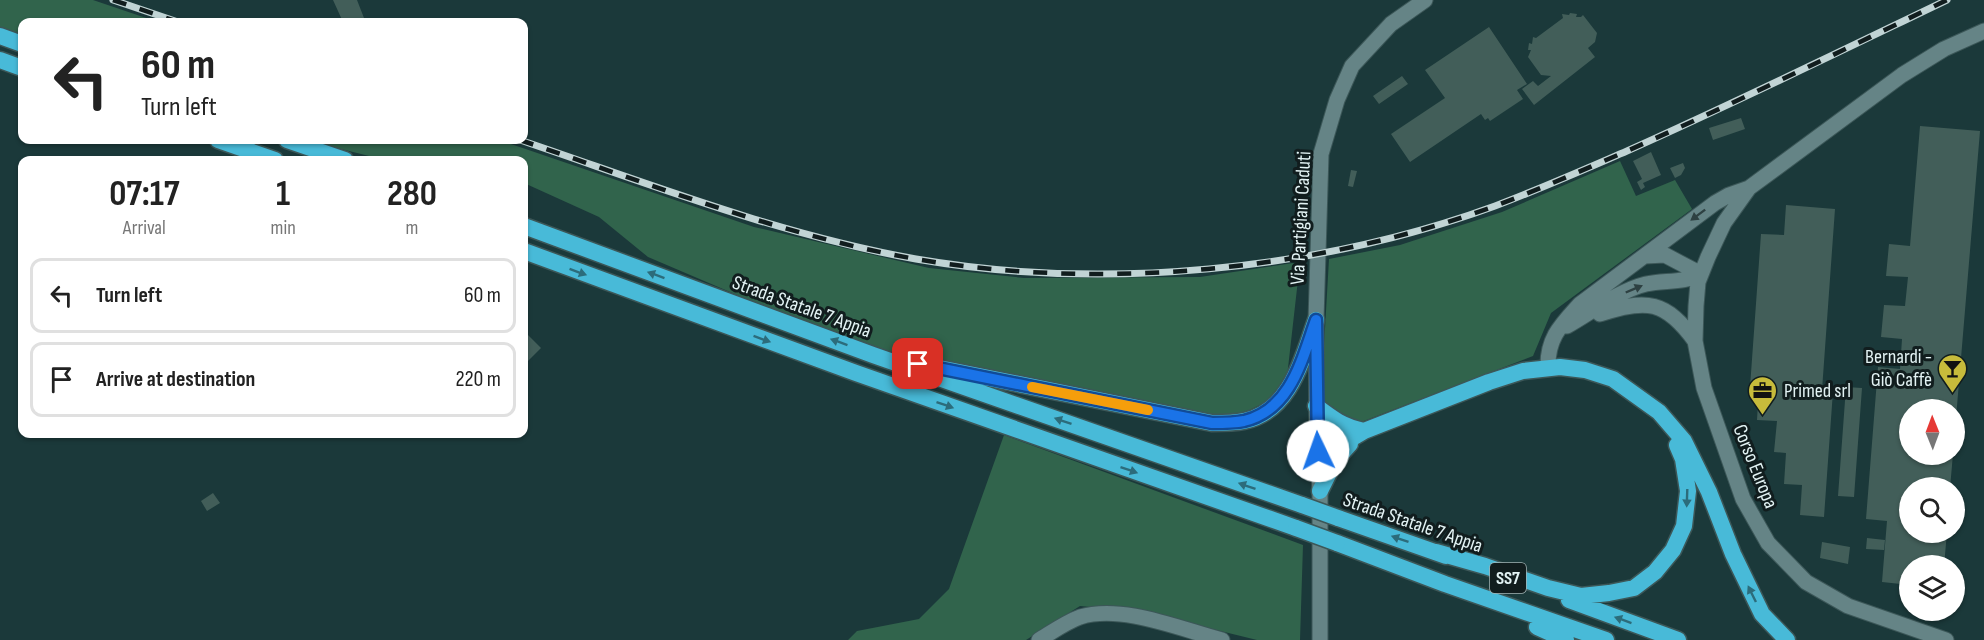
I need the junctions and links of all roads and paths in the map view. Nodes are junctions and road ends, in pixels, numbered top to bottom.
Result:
1 (1425, 0) edge
2 (1984, 31) edge
3 (0, 36) edge
4 (18, 43) edge
5 (0, 60) edge
6 (18, 67) edge
7 (229, 144) edge
8 (299, 144) edge
9 (264, 156) edge
10 (333, 156) edge
11 (1749, 188) junction
12 (528, 227) edge
13 (528, 252) edge
14 (1645, 256) junction
15 (1701, 273) junction
16 (1316, 320) junction
17 (1561, 330) junction
18 (1695, 341) junction
19 (873, 355) junction
20 (1548, 368) junction
21 (1316, 406) junction
22 (1668, 422) junction
23 (1364, 431) junction
24 (1317, 446) junction
25 (1320, 491) junction
26 (1436, 552) junction
27 (1444, 584) junction
28 (1039, 640) edge
29 (1222, 640) edge
30 (1320, 640) edge
31 (1566, 640) edge
32 (1606, 640) edge
33 (1678, 640) edge
34 (1787, 640) edge
35 (1946, 640) edge

1 - 16 street, Via Partigiani Caduti
2 - 11 street
3 - 4 highway
5 - 6 highway
7 - 9 highway
8 - 10 highway
11 -> 14 street
11 - 15 street, Corso Europa
19 -> 12 highway, Strada Statale 7 Appia / SS7
13 -> 27 highway, SS7, bridge
14 - 15 street
14 - 17 street
17 -> 15 street
15 - 18 street, Corso Europa
16 - 19 highway
16 - 21 street, Via Partigiani Caduti
17 - 18 street
17 - 20 street
18 - 35 street, Corso Europa
26 -> 19 highway, Strada Statale 7 Appia / SS7, bridge
20 - 22 highway
20 - 23 highway
21 - 23 highway
21 - 24 street, Via Partigiani Caduti
22 -> 26 highway
34 -> 22 highway
23 - 24 highway
23 - 25 highway
24 - 25 street, Via Partigiani Caduti
25 - 30 street, Via Partigiani Caduti
33 -> 26 highway, Strada Statale 7 Appia / SS7
27 - 31 highway
27 - 32 highway, SS7
28 - 29 street

